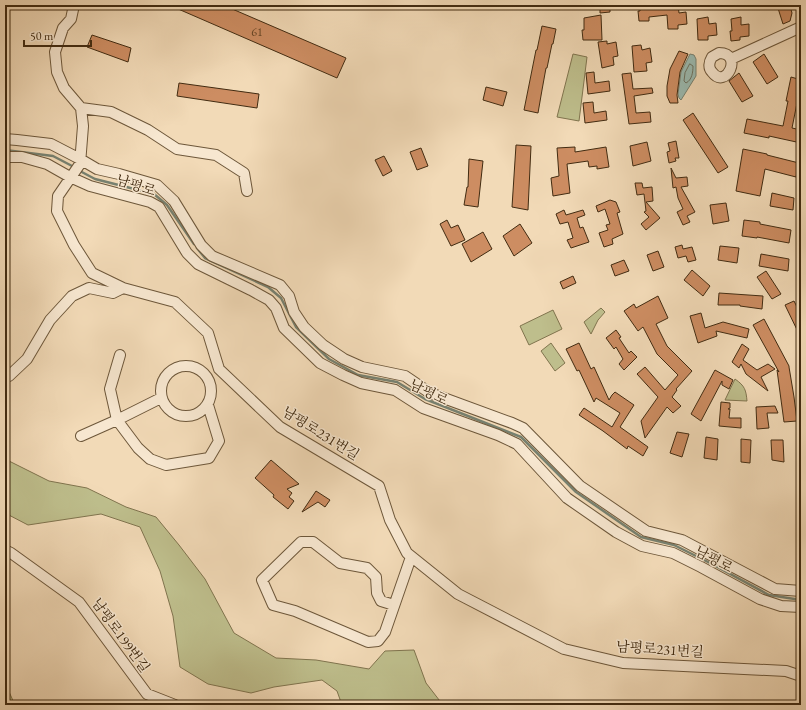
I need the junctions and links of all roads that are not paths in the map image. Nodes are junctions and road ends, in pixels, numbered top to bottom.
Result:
1 (74, 5) edge
2 (801, 27) edge
3 (731, 59) dead end
4 (81, 108) junction
5 (5, 139) edge
6 (5, 156) edge
7 (80, 162) junction
8 (71, 175) junction
9 (247, 191) dead end
10 (123, 288) junction
11 (120, 355) dead end
12 (224, 374) junction
13 (5, 375) edge
14 (209, 380) junction
15 (161, 398) junction
16 (208, 405) junction
17 (117, 420) junction
18 (81, 436) dead end
19 (5, 550) edge
20 (411, 557) junction
21 (801, 591) edge
22 (394, 605) junction
23 (801, 607) edge
24 (801, 676) edge
25 (175, 705) edge

1 - 4 street
2 - 3 street
4 - 7 street
4 - 9 street
5 - 7 street, 남평로
6 - 8 street, 남평로
7 - 8 street, 남평로231번길
7 - 21 street, 남평로
8 - 10 street, 남평로231번길
8 - 23 street, 남평로
10 - 12 street, 남평로231번길
10 - 13 street
11 - 17 street
12 - 14 street
12 - 20 street, 남평로231번길
14 - 15 street
14 - 16 street
15 - 16 street
15 - 17 street
16 - 17 street
17 - 18 street
19 - 25 street, 남평로199번길
20 - 22 street
20 - 24 street, 남평로231번길
22 - 22 street

